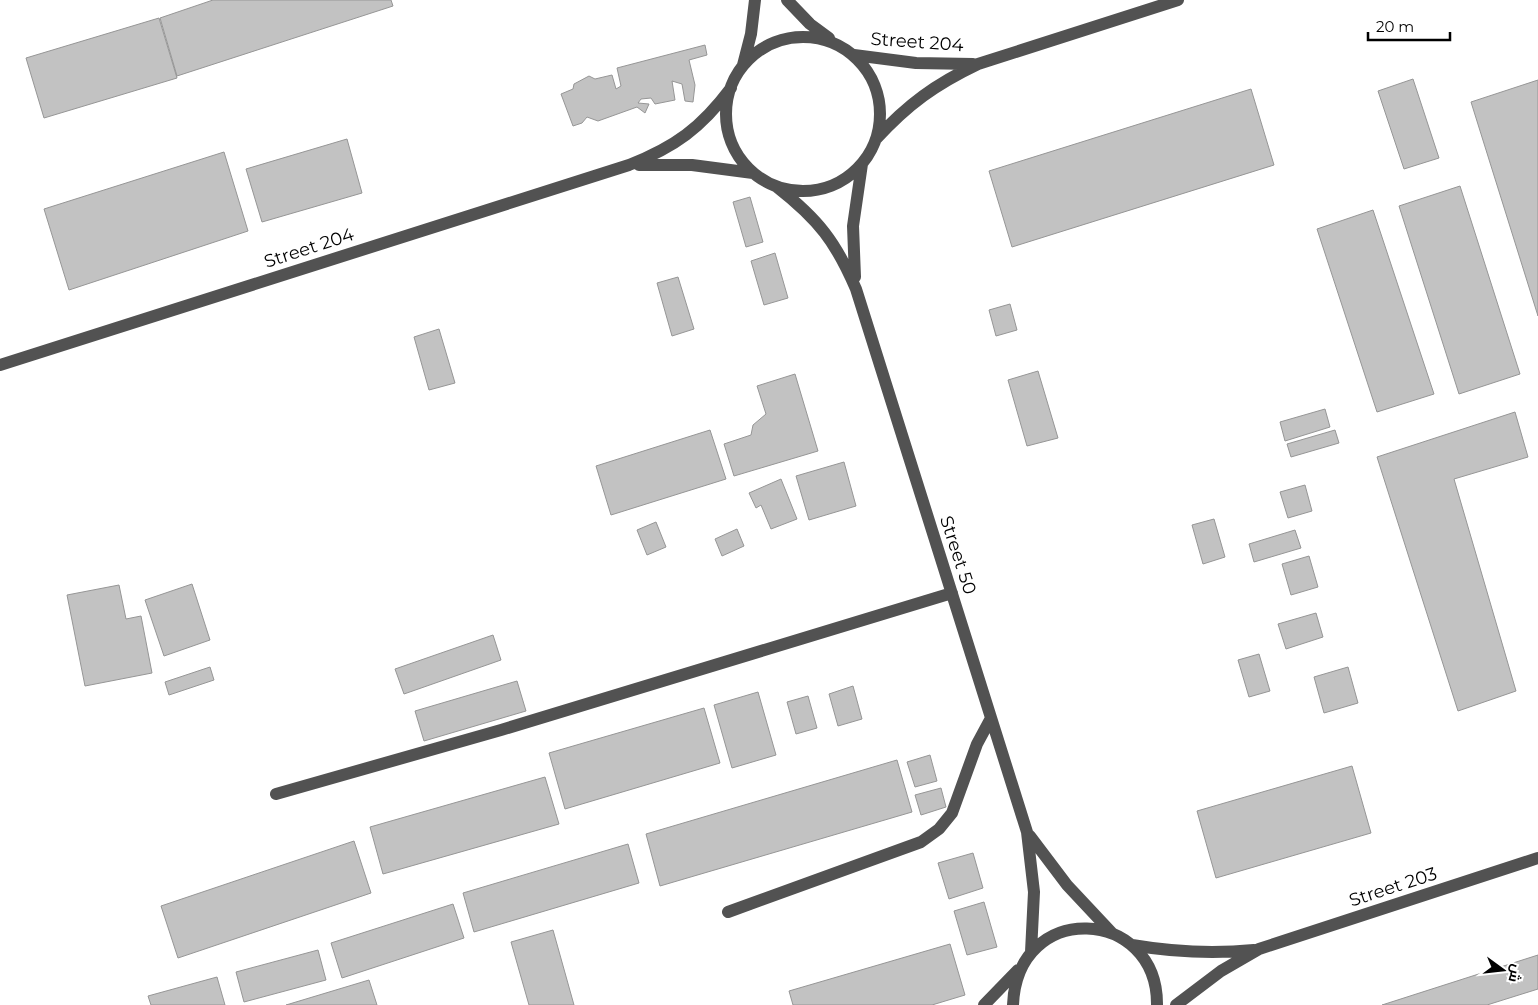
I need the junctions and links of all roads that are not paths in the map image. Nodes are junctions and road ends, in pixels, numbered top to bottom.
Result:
1 (755, 0) edge
2 (787, 0) edge
3 (1178, 0) edge
4 (838, 44) junction
5 (854, 55) junction
6 (978, 64) junction
7 (743, 65) junction
8 (731, 88) junction
9 (876, 139) junction
10 (862, 164) junction
11 (629, 165) junction
12 (753, 173) junction
13 (777, 187) junction
14 (856, 290) junction
15 (0, 365) edge
16 (952, 593) junction
17 (991, 718) junction
18 (276, 794) dead end
19 (1027, 832) junction
20 (1538, 858) edge
21 (728, 912) dead end
22 (1112, 933) junction
23 (1132, 945) junction
24 (1259, 949) junction
25 (1031, 952) junction
26 (1020, 968) junction
27 (984, 1005) edge
28 (1013, 1005) edge
29 (1157, 1005) edge
30 (1176, 1005) edge

1 - 7 street
2 - 4 street
3 - 6 street, Street 204
4 - 5 street
4 - 7 street
5 - 6 street, Street 204
5 - 9 street
6 - 9 street, Street 204
7 - 8 street
8 - 11 street, Street 204
8 - 12 street
9 - 10 street
10 - 13 street
10 - 14 street, Street 50
11 - 12 street, Street 204
11 - 15 street, Street 204
12 - 13 street
13 - 14 street, Street 50
14 - 16 street, Street 50
16 - 17 street, Street 50
16 - 18 street
17 - 19 street, Street 50
17 - 21 street
19 - 22 street, Street 50
19 - 25 street, Street 50
20 - 24 street, Street 203
22 - 23 street
22 - 25 street
23 - 24 street, Street 203
23 - 29 street
24 - 30 street, Street 203
25 - 26 street
26 - 27 street
26 - 28 street

